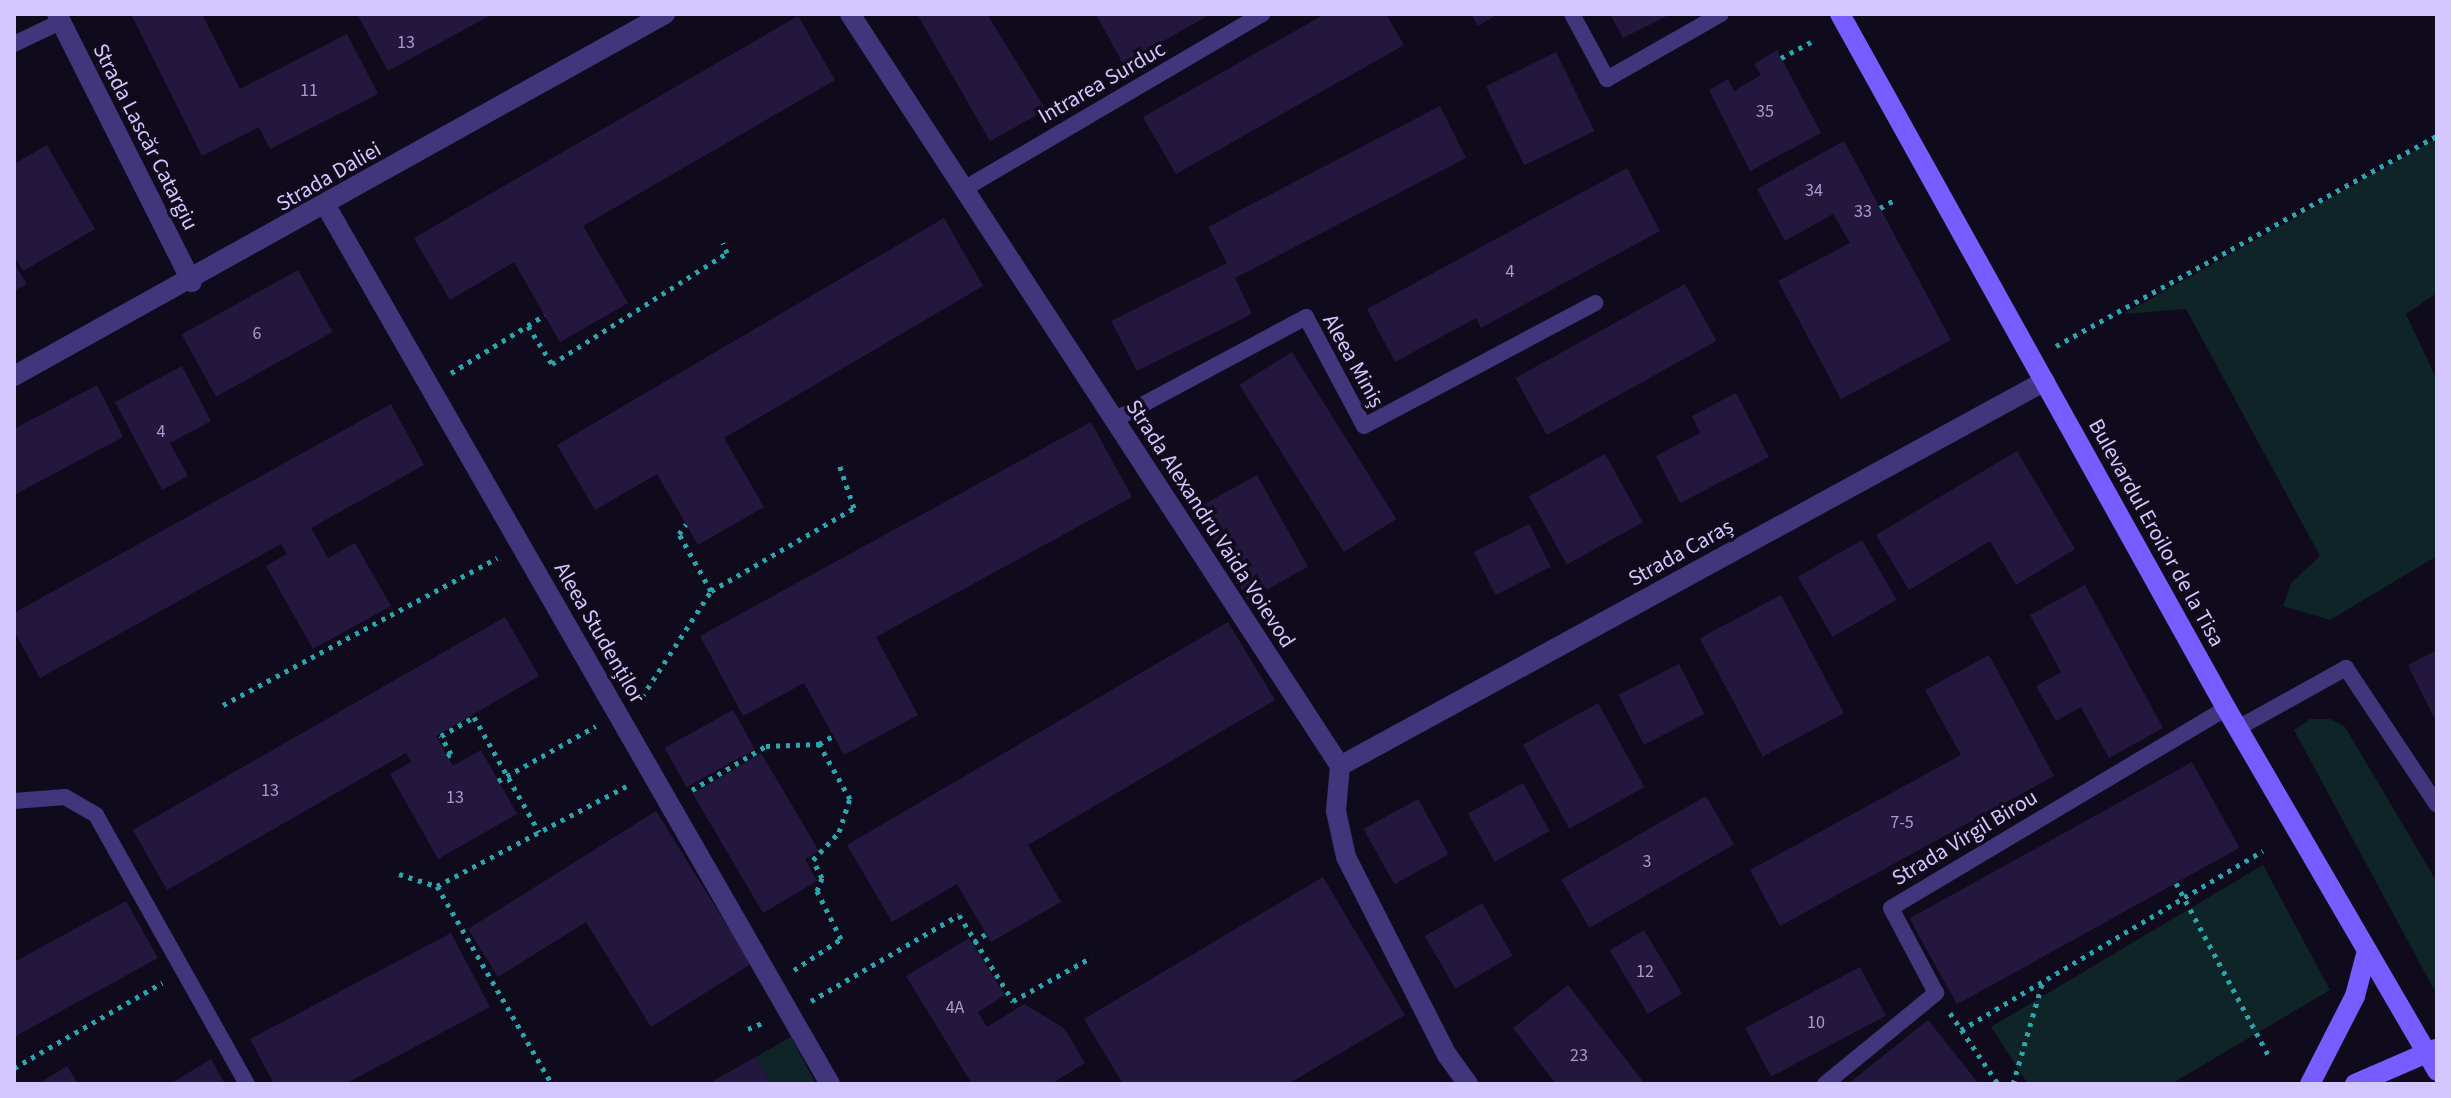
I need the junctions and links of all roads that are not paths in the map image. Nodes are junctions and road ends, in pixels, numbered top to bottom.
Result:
1 (665, 14) edge
2 (850, 14) edge
3 (1262, 14) edge
4 (1572, 14) edge
5 (1721, 14) edge
6 (1840, 14) edge
7 (59, 18) edge
8 (14, 44) edge
9 (964, 189) junction
10 (326, 206) junction
11 (192, 282) junction
12 (1595, 303) dead end
13 (14, 376) edge
14 (2045, 381) junction
15 (1114, 420) junction
16 (2226, 708) junction
17 (2238, 728) junction
18 (1340, 766) junction
19 (2431, 783) edge
20 (14, 801) edge
21 (2437, 805) edge
22 (2367, 951) junction
23 (2432, 1050) edge
24 (2437, 1071) edge
25 (247, 1084) edge
26 (830, 1084) edge
27 (1468, 1084) edge
28 (1825, 1084) edge
29 (2310, 1084) edge
30 (2355, 1084) edge

1 - 10 street, Strada Daliei
2 - 9 street, Strada Alexandru Vaida Voievod
3 - 9 lane, Intrarea Surduc
4 - 5 lane
6 - 14 street, Bulevardul Eroilor de la Tisa
7 - 8 lane
7 - 11 street, Strada Lascăr Catargiu
9 - 15 street, Strada Alexandru Vaida Voievod
10 - 11 street, Strada Daliei
10 - 26 street, Aleea Studenților
11 - 13 street, Strada Daliei
12 - 15 lane, Aleea Miniș
14 - 16 street, Bulevardul Eroilor de la Tisa
14 - 18 street, Strada Caraș
15 - 18 street, Strada Alexandru Vaida Voievod
16 - 17 street, Bulevardul Eroilor de la Tisa
16 - 28 lane, Strada Virgil Birou
17 - 19 lane
17 - 22 street, Bulevardul Eroilor de la Tisa
18 - 27 street
19 - 21 lane
20 - 25 lane
22 - 23 street, Bulevardul Eroilor de la Tisa
22 - 29 street
23 - 24 street, Bulevardul Eroilor de la Tisa
23 - 30 street

